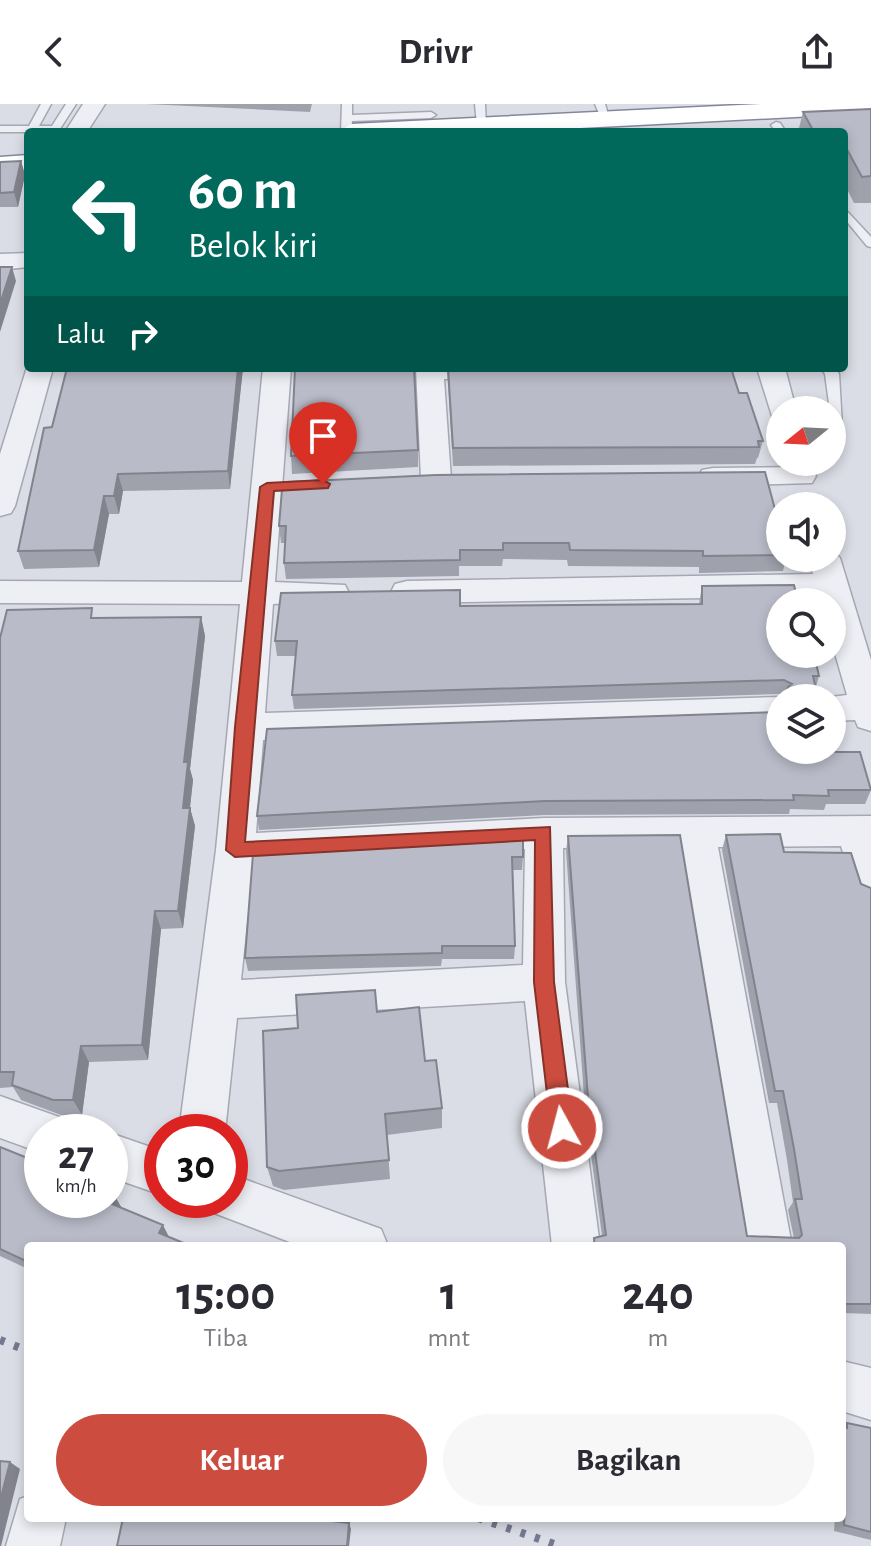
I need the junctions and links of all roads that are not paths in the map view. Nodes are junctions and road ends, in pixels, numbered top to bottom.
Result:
1 (46, 104) edge
2 (71, 104) edge
3 (94, 104) edge
4 (347, 104) edge
5 (871, 106) edge
6 (603, 112) edge
7 (772, 114) edge
8 (431, 115) dead end
9 (481, 115) edge
10 (871, 121) edge
11 (348, 127) edge
12 (35, 128) edge
13 (63, 128) edge
14 (66, 128) edge
15 (668, 128) edge
16 (0, 129) edge
17 (24, 137) edge
18 (24, 141) edge
19 (0, 150) edge
20 (24, 163) edge
21 (0, 165) edge
22 (848, 216) edge
23 (871, 244) edge
24 (24, 260) edge
25 (0, 262) edge
26 (38, 372) edge
27 (277, 372) edge
28 (430, 372) edge
29 (772, 372) edge
30 (831, 372) edge
31 (778, 396) edge
32 (834, 396) edge
33 (766, 471) edge
34 (690, 477) edge
35 (468, 478) edge
36 (436, 479) junction
37 (405, 480) edge
38 (0, 506) edge
39 (828, 572) edge
40 (0, 592) edge
41 (255, 594) junction
42 (766, 710) edge
43 (846, 710) edge
44 (869, 712) edge
45 (243, 727) junction
46 (696, 832) junction
47 (863, 832) edge
48 (544, 833) junction
49 (235, 850) junction
50 (871, 886) edge
51 (544, 982) junction
52 (218, 1000) junction
53 (204, 1114) edge
54 (0, 1117) edge
55 (24, 1125) edge
56 (248, 1204) edge
57 (353, 1242) edge
58 (576, 1242) edge
59 (767, 1242) edge
60 (846, 1387) edge
61 (871, 1394) edge
62 (38, 1522) edge
63 (33, 1546) edge

1 - 12 lane
2 - 13 lane
3 - 14 street
4 - 11 lane
5 - 7 highway
6 - 7 highway
6 - 9 highway
7 - 10 highway
7 - 15 highway
8 - 11 lane
9 - 11 highway
16 - 17 lane
18 - 19 highway
20 - 21 highway
22 - 23 lane
24 - 25 street
26 - 38 street
27 - 41 street
28 - 36 street
29 - 31 street
30 - 32 lane
33 - 34 street
35 - 36 street
36 - 37 street
39 - 41 street
39 - 44 street
40 - 41 street
41 - 45 street
42 - 45 street
43 - 44 street
45 - 49 street
46 - 47 street
46 - 48 street
46 - 59 street
47 - 50 street
48 - 49 street
48 - 51 street
49 - 52 street
51 - 52 street
51 - 58 street
52 - 53 street
54 - 55 street
56 - 57 street
60 - 61 street
62 - 63 street

